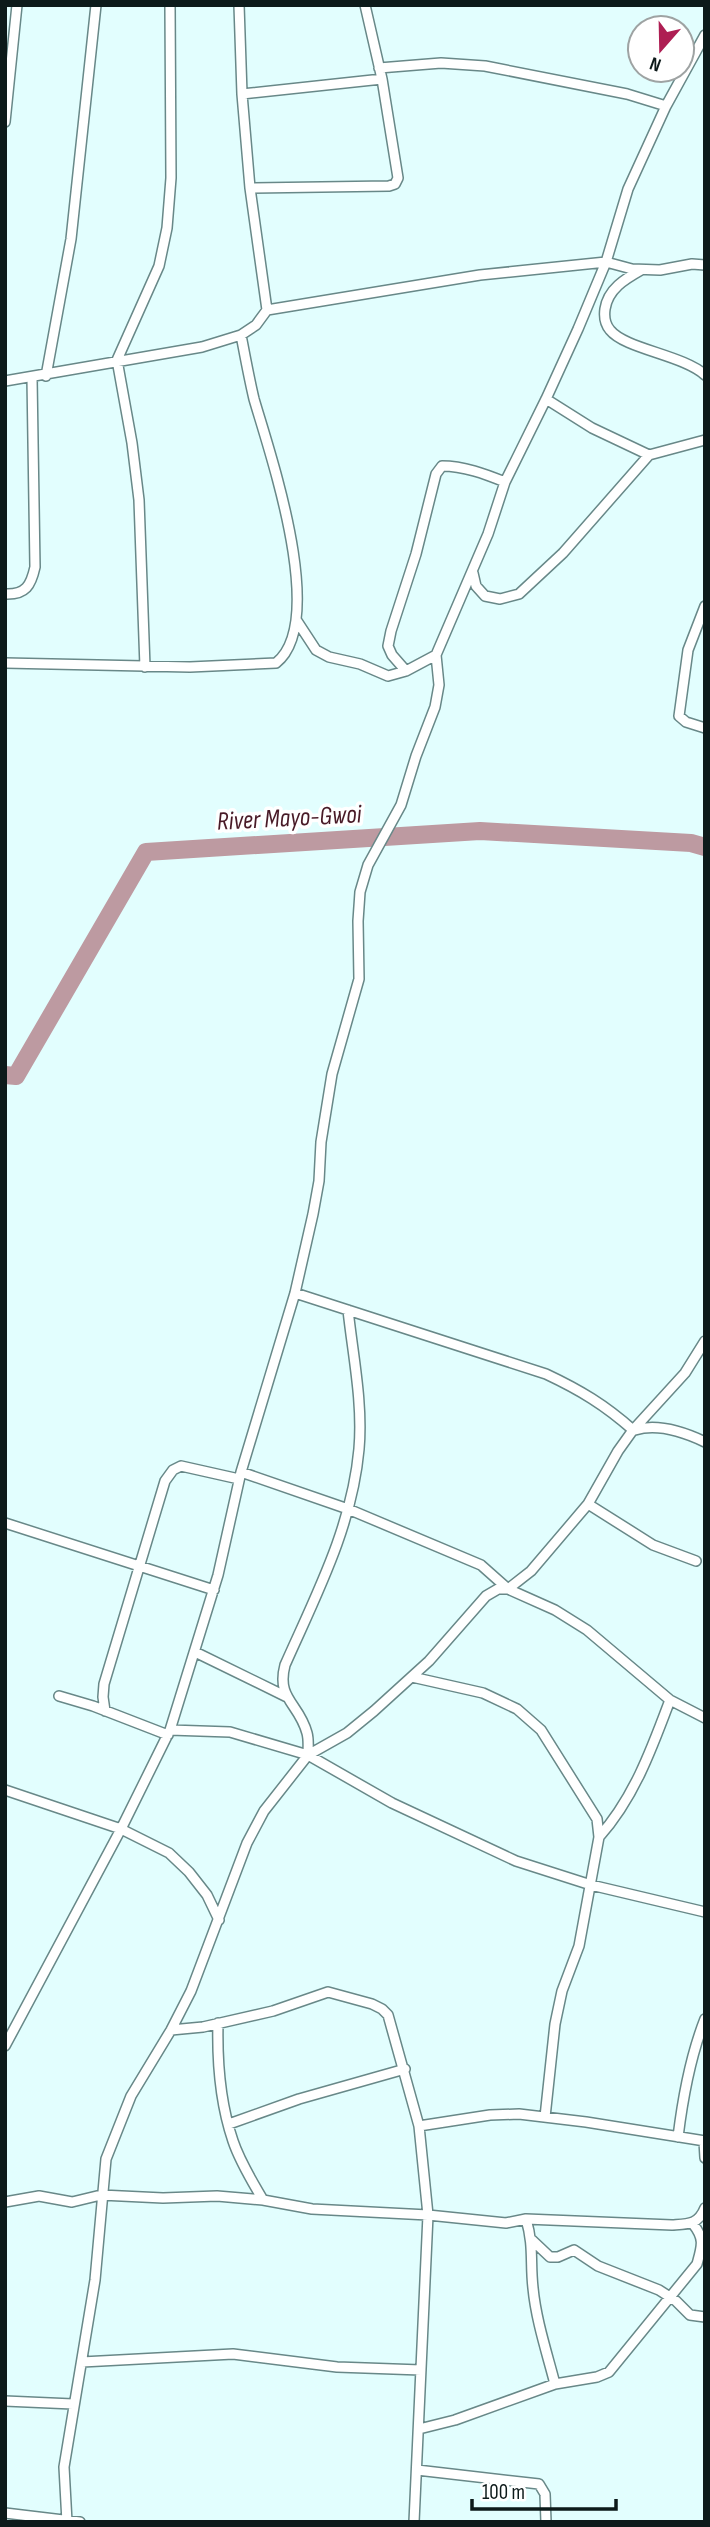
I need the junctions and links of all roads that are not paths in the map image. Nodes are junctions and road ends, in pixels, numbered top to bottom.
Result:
1 (17, 5) edge
2 (96, 5) edge
3 (170, 5) edge
4 (239, 5) edge
5 (365, 5) edge
6 (705, 35) edge
7 (379, 68) junction
8 (382, 79) junction
9 (8, 82) edge
10 (242, 94) junction
11 (666, 106) junction
12 (5, 122) edge
13 (250, 188) junction
14 (606, 262) junction
15 (705, 265) edge
16 (643, 269) junction
17 (267, 310) junction
18 (241, 335) junction
19 (117, 360) junction
20 (705, 375) edge
21 (46, 376) junction
22 (32, 378) junction
23 (5, 381) edge
24 (546, 399) junction
25 (705, 440) edge
26 (649, 455) junction
27 (505, 482) junction
28 (473, 572) junction
29 (5, 594) edge
30 (705, 606) edge
31 (297, 621) junction
32 (436, 654) junction
33 (5, 663) edge
34 (145, 667) junction
35 (406, 671) junction
36 (705, 728) edge
37 (295, 1293) junction
38 (348, 1310) junction
39 (705, 1341) edge
40 (633, 1430) junction
41 (705, 1442) edge
42 (240, 1476) junction
43 (588, 1504) junction
44 (348, 1509) junction
45 (5, 1522) edge
46 (696, 1561) dead end
47 (140, 1566) junction
48 (508, 1589) junction
49 (214, 1590) junction
50 (195, 1652) junction
51 (412, 1677) junction
52 (59, 1696) dead end
53 (288, 1698) junction
54 (670, 1700) junction
55 (105, 1711) junction
56 (705, 1718) edge
57 (169, 1733) junction
58 (308, 1755) junction
59 (5, 1790) edge
60 (121, 1829) junction
61 (599, 1837) junction
62 (591, 1885) junction
63 (705, 1912) edge
64 (219, 1920) junction
65 (705, 2019) edge
66 (218, 2023) junction
67 (171, 2030) junction
68 (5, 2046) edge
69 (405, 2069) junction
70 (545, 2117) junction
71 (229, 2124) junction
72 (419, 2126) junction
73 (678, 2137) junction
74 (705, 2141) edge
75 (705, 2158) edge
76 (101, 2195) junction
77 (263, 2200) junction
78 (5, 2202) edge
79 (705, 2208) edge
80 (428, 2215) junction
81 (526, 2219) junction
82 (693, 2224) junction
83 (532, 2240) junction
84 (701, 2264) edge
85 (670, 2297) junction
86 (705, 2317) edge
87 (82, 2362) junction
88 (421, 2370) junction
89 (555, 2384) junction
90 (5, 2401) edge
91 (73, 2404) junction
92 (419, 2429) junction
93 (417, 2470) junction
94 (5, 2513) edge
95 (67, 2521) edge
96 (80, 2522) edge
97 (414, 2522) edge
98 (546, 2522) edge

1 - 9 street
2 - 21 street
3 - 19 street
4 - 10 street
5 - 7 street
6 - 11 street
7 - 8 street
7 - 11 street
8 - 10 street
8 - 13 street
9 - 12 street
10 - 13 street
11 - 14 street
13 - 17 street
14 - 16 street
14 - 17 street
14 - 24 street
15 - 16 street
16 - 20 street
17 - 18 street
18 - 19 street
18 - 31 street
19 - 21 street
19 - 34 street
21 - 22 street
22 - 23 street
22 - 29 street
24 - 26 street
24 - 27 street
25 - 26 street
26 - 28 street
27 - 28 street
27 - 35 street
28 - 32 street
30 - 36 street
31 - 34 street
31 - 35 street
32 - 35 street
32 - 37 street
33 - 34 street
37 - 38 street
37 - 42 street
38 - 40 street
38 - 44 street
39 - 40 street
40 - 41 street
40 - 43 street
42 - 44 street
42 - 47 street
42 - 49 street
43 - 46 street
43 - 48 street
44 - 48 street
44 - 53 street
45 - 47 street
47 - 49 street
47 - 55 street
48 - 51 street
48 - 54 street
49 - 50 street
50 - 53 street
50 - 57 street
51 - 58 street
51 - 61 street
52 - 55 street
53 - 58 street
54 - 56 street
54 - 61 street
55 - 57 street
57 - 58 street
57 - 60 street
58 - 62 street
58 - 64 street
59 - 60 street
60 - 64 street
60 - 68 street
61 - 62 street
62 - 63 street
62 - 70 street
64 - 67 street
65 - 73 street
66 - 67 street
66 - 69 street
66 - 71 street
67 - 76 street
69 - 71 street
69 - 72 street
70 - 72 street
70 - 73 street
71 - 77 street
72 - 80 street
73 - 74 street
74 - 75 street
76 - 77 street
76 - 78 street
76 - 87 street
77 - 80 street
79 - 82 street
80 - 81 street
80 - 88 street
81 - 82 street
81 - 83 street
82 - 84 street
83 - 85 street
83 - 89 street
84 - 85 street
85 - 86 street
85 - 89 street
87 - 88 street
87 - 91 street
88 - 92 street
89 - 92 street
90 - 91 street
91 - 95 street
92 - 93 street
93 - 97 street
93 - 98 street
94 - 95 street
95 - 96 street

